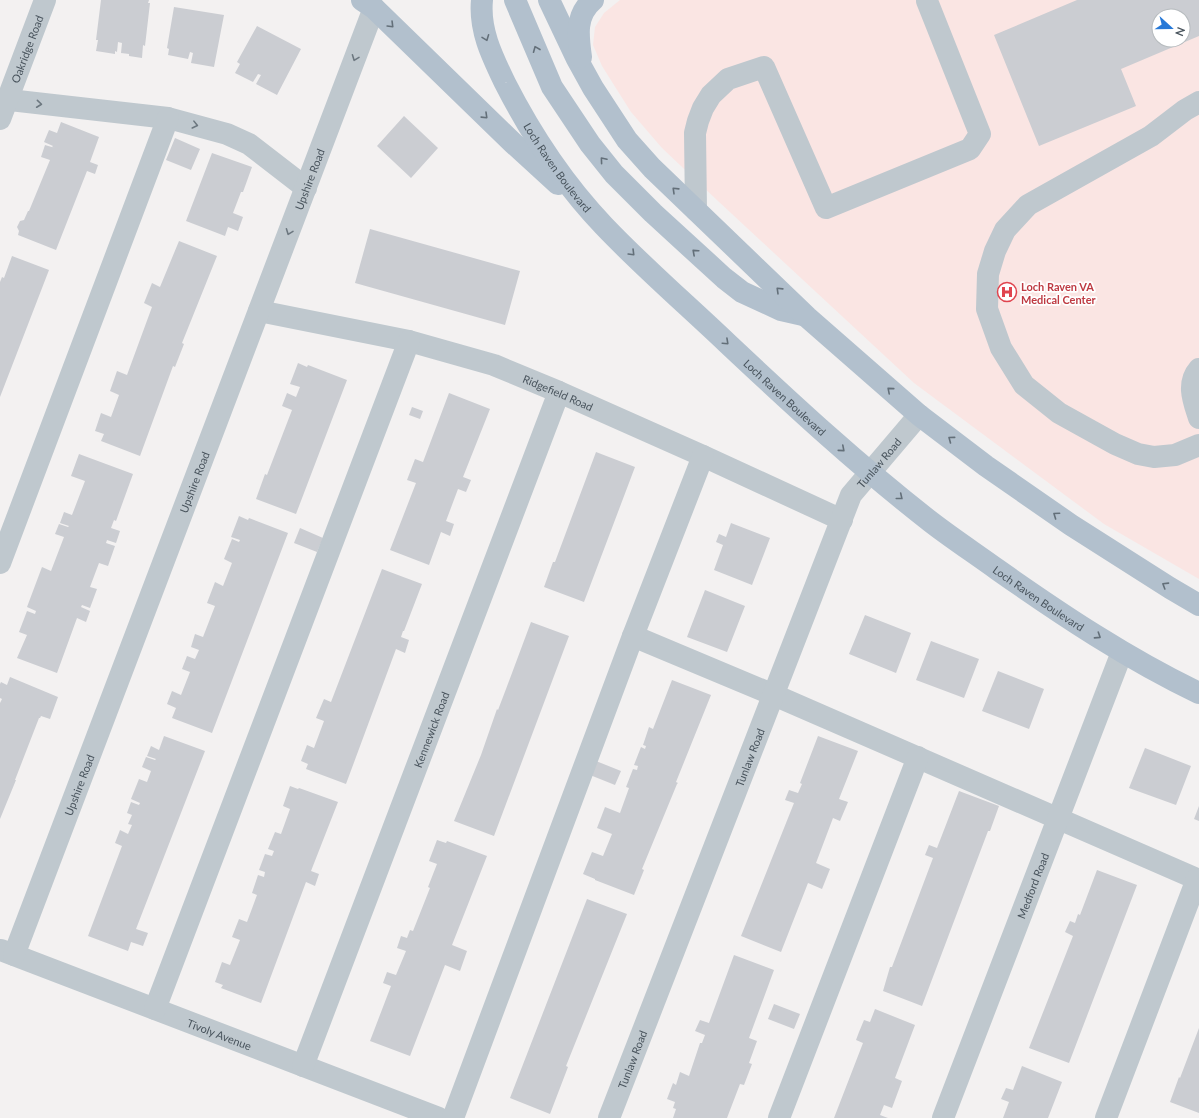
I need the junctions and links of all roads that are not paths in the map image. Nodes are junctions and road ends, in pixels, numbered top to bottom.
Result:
1 (45, 0) edge
2 (482, 0) edge
3 (515, 0) edge
4 (549, 0) edge
5 (593, 0) edge
6 (927, 1) edge
7 (368, 4) edge
8 (593, 88) junction
9 (1199, 102) edge
10 (2, 106) edge
11 (168, 118) junction
12 (306, 188) junction
13 (696, 210) junction
14 (604, 226) junction
15 (259, 311) junction
16 (807, 317) junction
17 (409, 341) junction
18 (1199, 369) edge
19 (559, 392) junction
20 (919, 415) junction
21 (1199, 418) edge
22 (1199, 445) edge
23 (703, 456) junction
24 (870, 472) junction
25 (842, 520) junction
26 (0, 563) edge
27 (1199, 605) edge
28 (633, 636) junction
29 (1122, 652) junction
30 (1199, 693) edge
31 (774, 695) junction
32 (918, 758) junction
33 (1058, 818) junction
34 (1198, 880) edge
35 (7, 952) edge
36 (155, 1009) junction
37 (303, 1066) junction
38 (439, 1118) edge
39 (453, 1118) edge
40 (609, 1118) edge
41 (779, 1118) edge
42 (943, 1118) edge
43 (1106, 1118) edge

1 - 10 street, Oakridge Road
2 -> 14 main road, Loch Raven Boulevard
16 -> 3 main road
4 - 8 main road
5 - 8 main road
6 - 13 street
7 -> 12 street, Upshire Road
7 -> 14 main road
13 -> 8 main road
9 - 22 street
10 -> 11 street
11 -> 12 street
11 - 26 street
12 -> 15 street, Upshire Road
16 -> 13 main road
14 -> 24 main road, Loch Raven Boulevard
15 - 17 street, Ridgefield Road
15 - 35 street, Upshire Road
20 -> 16 main road
17 - 19 street, Ridgefield Road
17 - 36 street
18 - 21 street
19 - 23 street, Ridgefield Road
19 - 37 street, Kennewick Road
20 - 24 street, Tunlaw Road
27 -> 20 main road
23 - 25 street, Ridgefield Road
23 - 28 street
24 - 25 street, Tunlaw Road
24 -> 29 main road, Loch Raven Boulevard
25 - 31 street, Tunlaw Road
28 - 31 street
28 - 39 street
29 - 30 main road, Loch Raven Boulevard
29 - 33 street, Medford Road
31 - 32 street
31 - 40 street, Tunlaw Road
32 - 33 street
32 - 41 street
33 - 34 street
33 - 42 street, Medford Road
34 - 43 street
35 - 36 street, Tivoly Avenue
36 - 37 street, Tivoly Avenue
37 - 38 street, Tivoly Avenue

